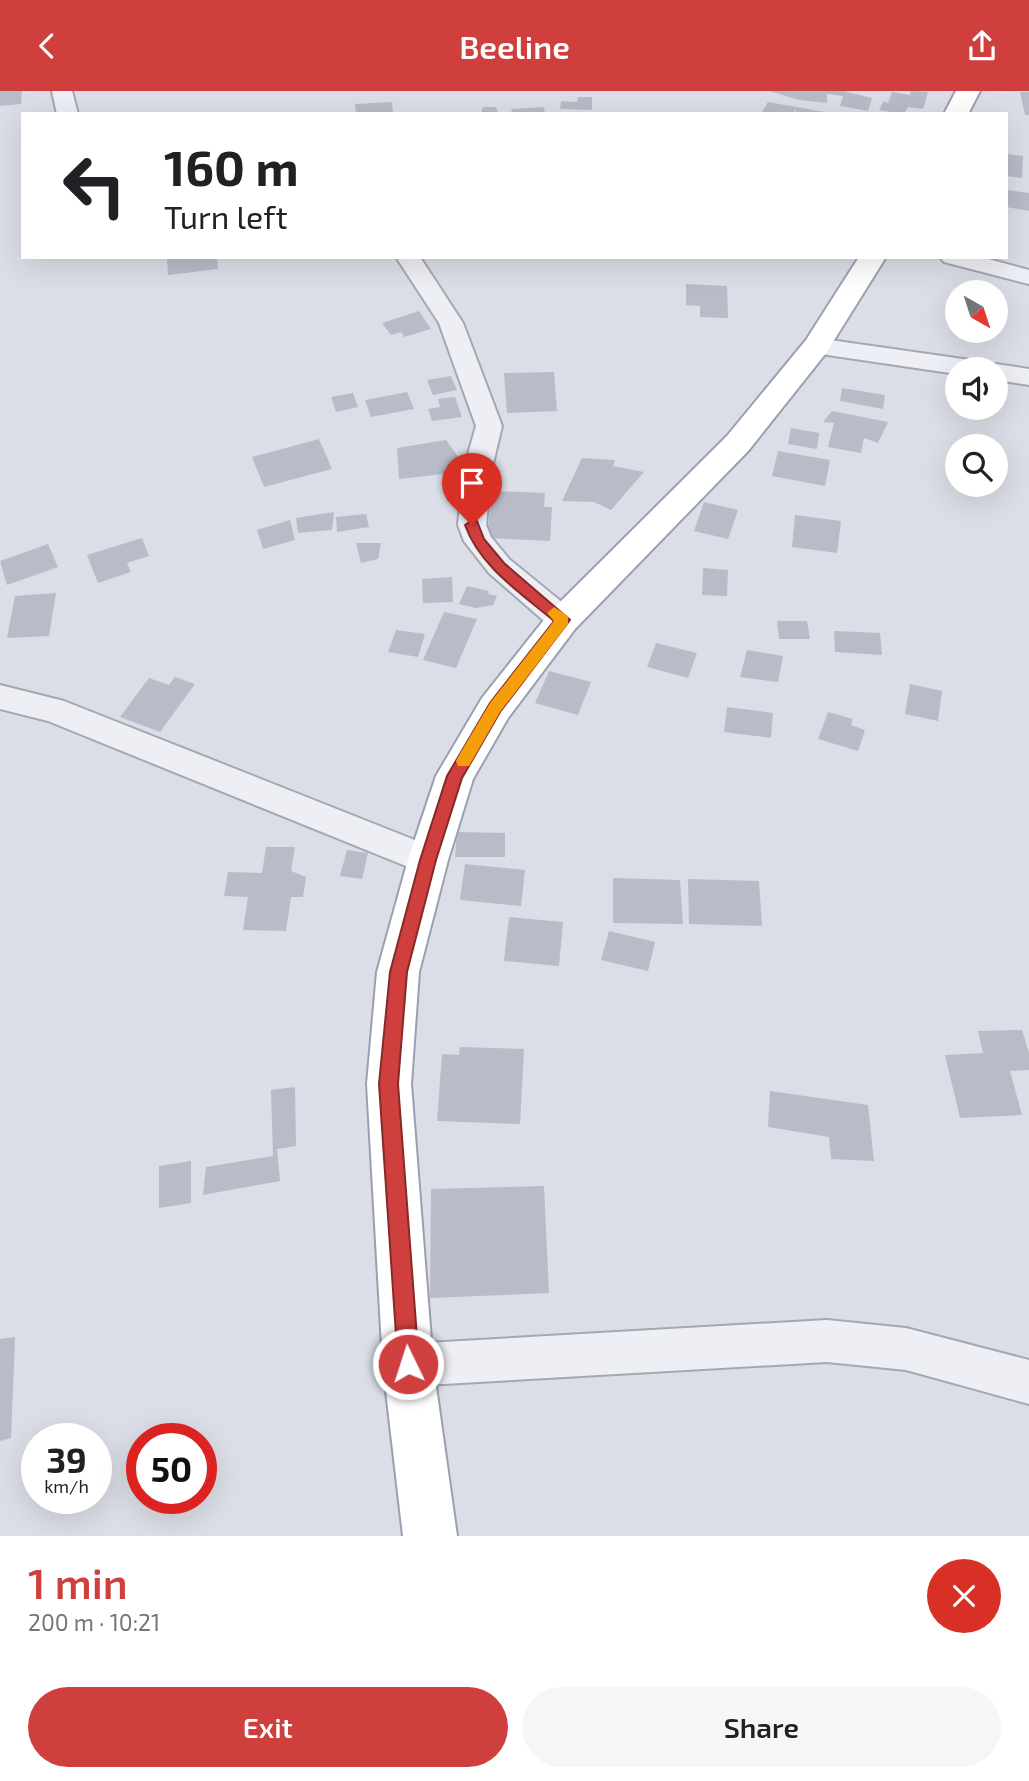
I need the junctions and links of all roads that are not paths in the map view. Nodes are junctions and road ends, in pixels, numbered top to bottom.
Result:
1 (62, 91) edge
2 (968, 91) edge
3 (67, 112) edge
4 (957, 112) edge
5 (409, 259) edge
6 (872, 259) edge
7 (960, 259) edge
8 (1029, 277) edge
9 (816, 346) junction
10 (945, 365) edge
11 (1008, 374) edge
12 (1029, 377) edge
13 (563, 620) junction
14 (0, 697) edge
15 (428, 860) junction
16 (408, 1364) junction
17 (1029, 1382) edge
18 (430, 1536) edge

1 - 3 street
2 - 4 main road
5 - 13 street
6 - 9 main road
7 - 8 street
9 - 10 street
9 - 13 main road
11 - 12 street
13 - 15 main road
14 - 15 street
15 - 16 main road
16 - 17 street
16 - 18 main road

